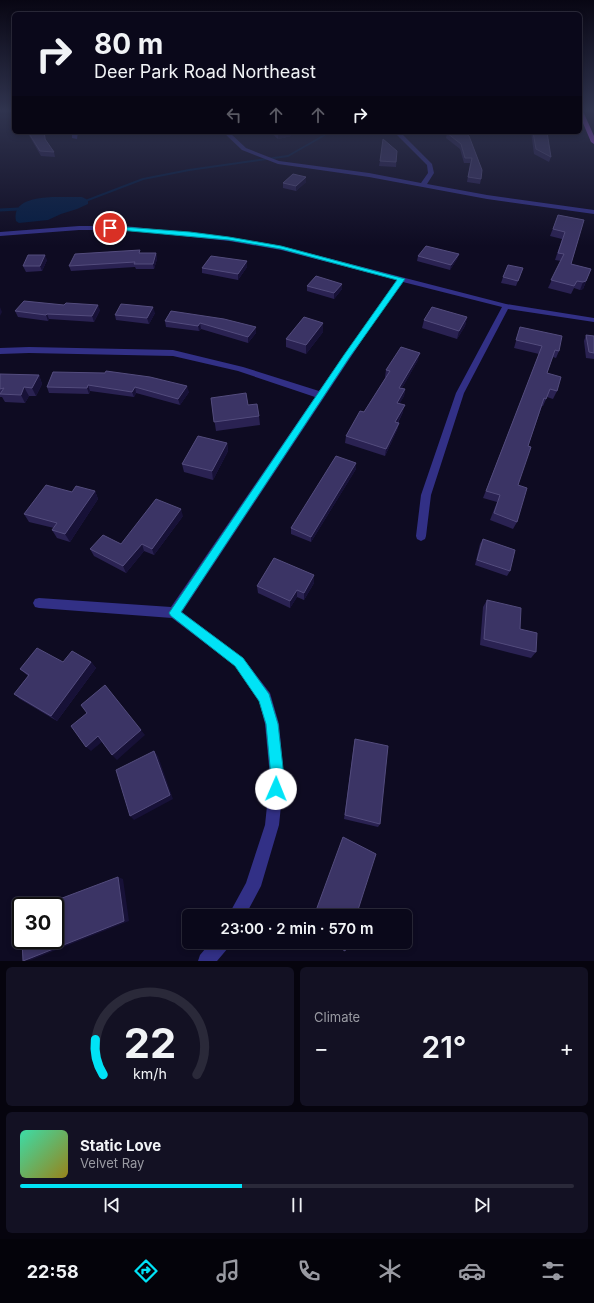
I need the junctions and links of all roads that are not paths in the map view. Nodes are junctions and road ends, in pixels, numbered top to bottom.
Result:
1 (261, 156) edge
2 (421, 156) edge
3 (423, 185) junction
4 (594, 212) edge
5 (0, 234) edge
6 (401, 279) junction
7 (506, 306) junction
8 (594, 320) edge
9 (0, 351) edge
10 (320, 395) junction
11 (421, 536) dead end
12 (39, 603) dead end
13 (174, 613) junction
14 (240, 909) edge
15 (216, 949) edge
16 (206, 961) edge

1 - 3 street
2 - 3 street
3 - 4 street
5 - 6 street
6 - 7 street
6 - 10 street
7 - 8 street
7 - 11 street
9 - 10 street
10 - 13 street
12 - 13 street
13 - 14 street
15 - 16 street

